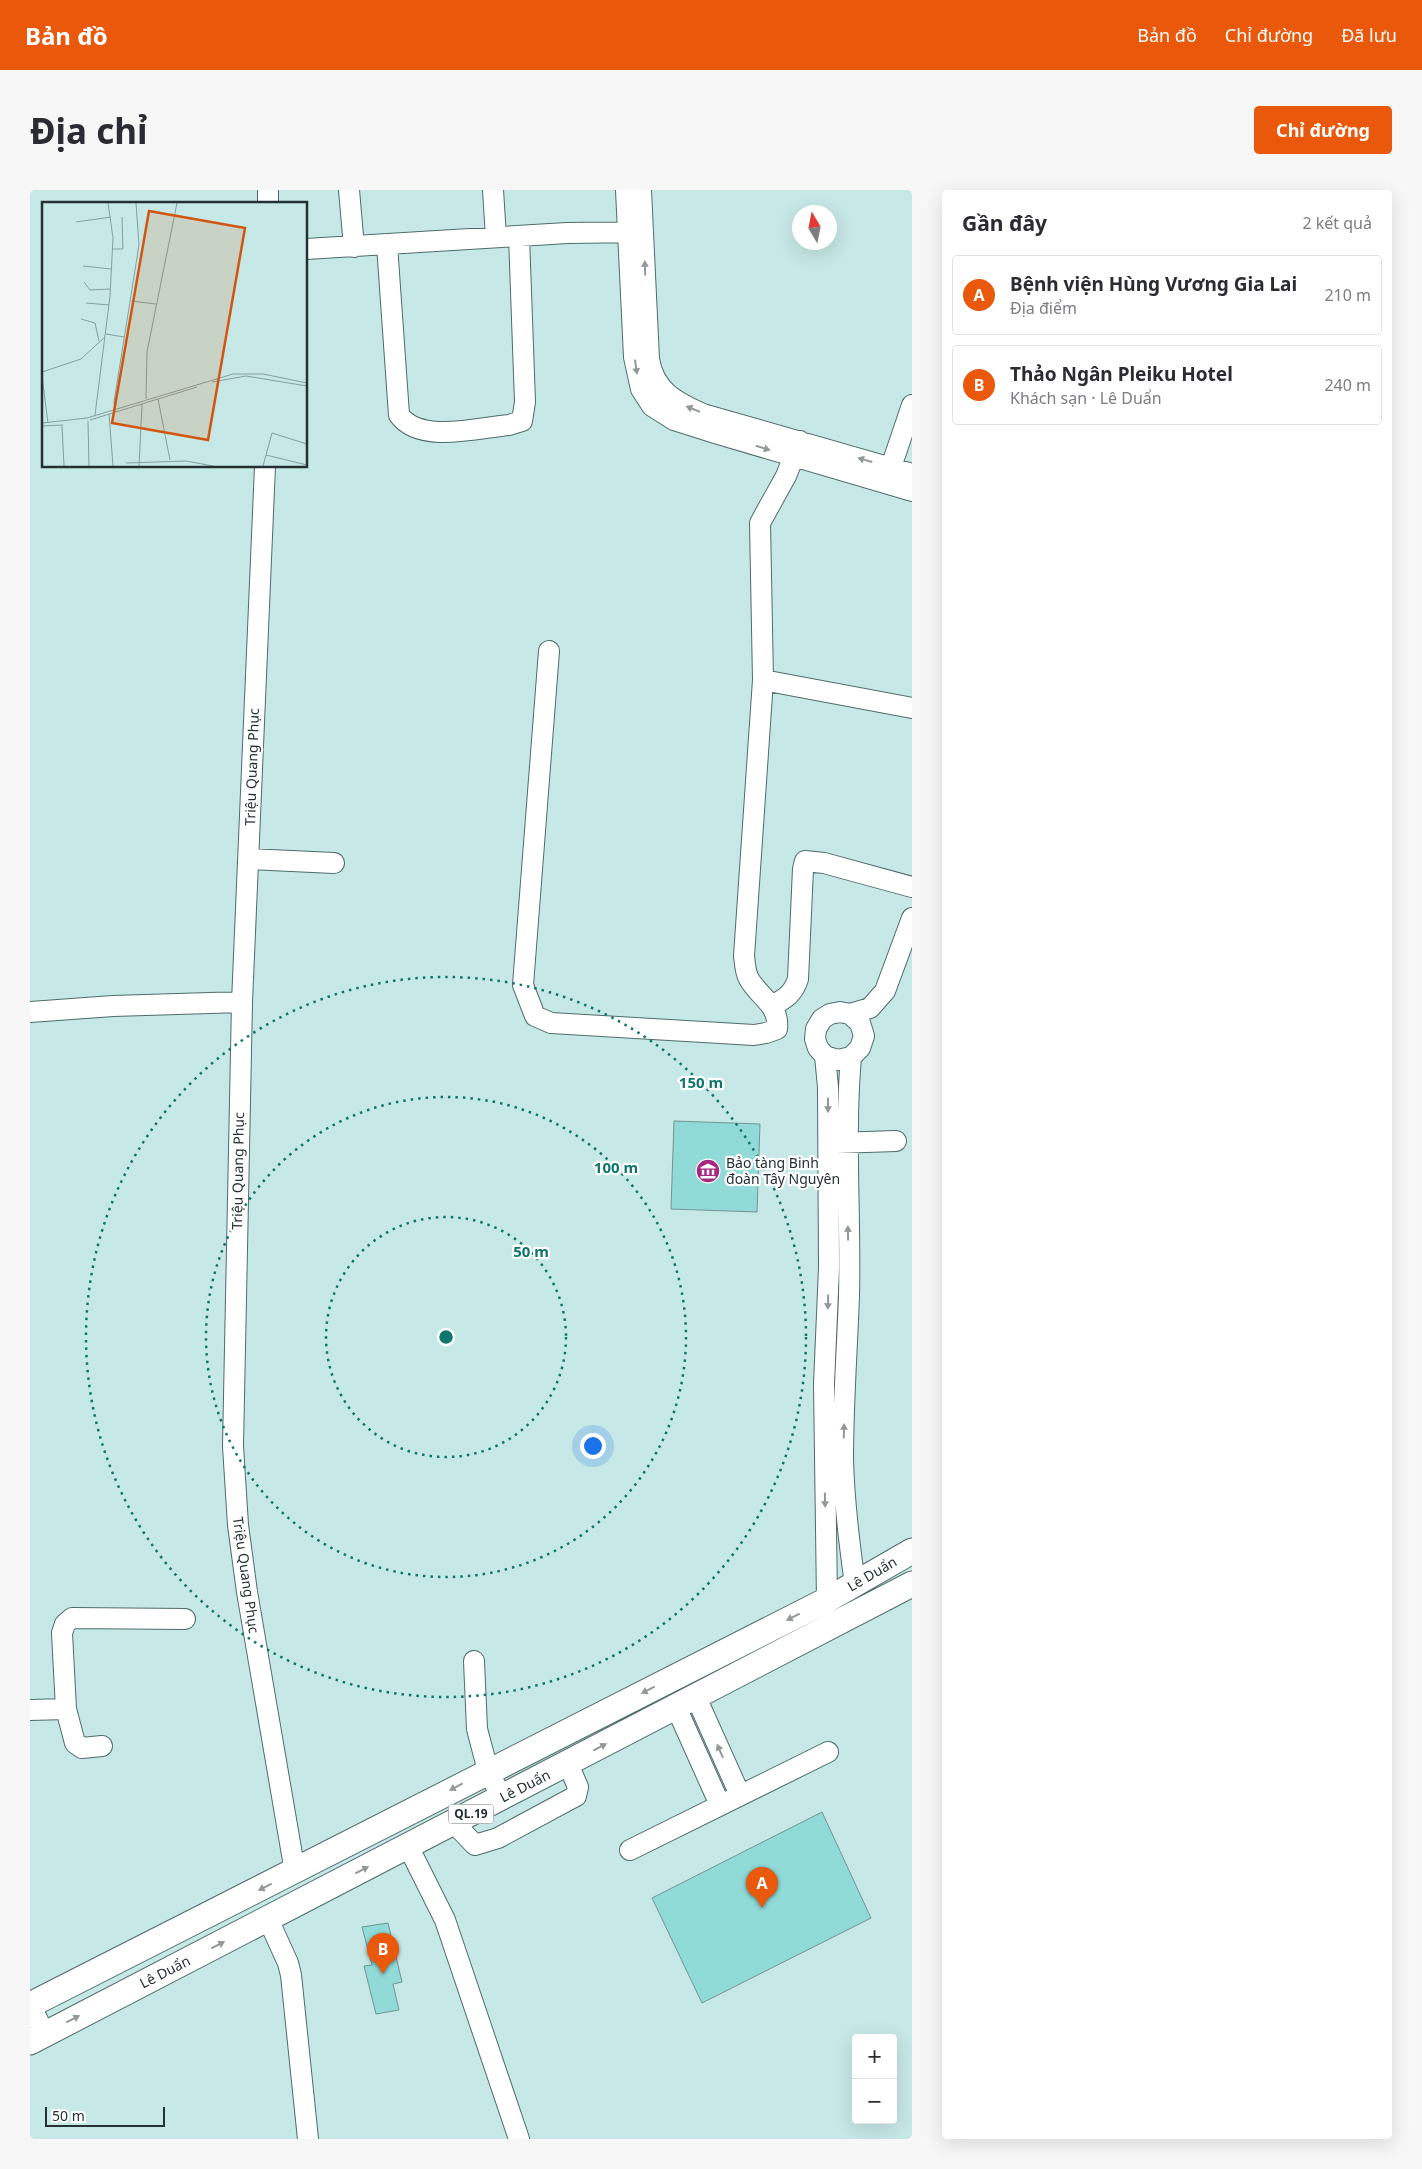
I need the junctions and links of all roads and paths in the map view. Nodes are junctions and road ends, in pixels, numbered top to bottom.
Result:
1 (349, 190) edge
2 (493, 190) edge
3 (626, 190) edge
4 (642, 190) edge
5 (635, 232) junction
6 (519, 236) junction
7 (496, 237) junction
8 (387, 245) junction
9 (354, 247) junction
10 (308, 249) edge
11 (912, 405) edge
12 (797, 449) junction
13 (265, 468) edge
14 (912, 474) edge
15 (888, 476) junction
16 (912, 491) edge
17 (549, 651) dead end
18 (763, 680) junction
19 (912, 708) edge
20 (248, 859) junction
21 (334, 863) dead end
22 (912, 887) edge
23 (912, 918) edge
24 (242, 1002) junction
25 (772, 1006) junction
26 (30, 1012) edge
27 (850, 1014) junction
28 (825, 1056) junction
29 (851, 1058) junction
30 (896, 1141) dead end
31 (828, 1142) junction
32 (849, 1143) junction
33 (839, 1268) junction
34 (824, 1384) junction
35 (845, 1387) junction
36 (834, 1459) junction
37 (912, 1551) edge
38 (855, 1584) junction
39 (912, 1584) edge
40 (826, 1600) junction
41 (185, 1619) dead end
42 (474, 1662) dead end
43 (686, 1702) junction
44 (66, 1709) junction
45 (30, 1710) edge
46 (102, 1746) dead end
47 (828, 1752) dead end
48 (568, 1764) junction
49 (488, 1771) junction
50 (740, 1795) junction
51 (502, 1798) junction
52 (720, 1805) junction
53 (454, 1823) junction
54 (408, 1846) junction
55 (630, 1850) dead end
56 (295, 1872) junction
57 (268, 1919) junction
58 (30, 2005) edge
59 (37, 2038) edge
60 (308, 2139) edge
61 (520, 2139) edge

1 - 9 street
2 - 7 street
3 - 5 street
4 - 5 street
5 - 6 street
5 - 12 street
6 - 7 street
6 - 8 street
7 - 8 street
8 - 9 street
9 - 10 street
11 - 15 street
12 - 15 street
12 - 18 street
13 - 20 street, Triệu Quang Phục
14 - 15 street
15 - 16 street
17 - 25 street
18 - 19 street
18 - 25 street
20 - 21 street
20 - 24 street, Triệu Quang Phục
22 - 25 street
23 - 27 street
24 - 26 street
24 - 56 street, Triệu Quang Phục
27 - 28 street
27 - 29 street
28 - 29 street
28 -> 31 street
29 - 32 street
30 - 32 street
31 - 32 street
31 - 33 street
33 -> 32 street
33 -> 34 street
33 - 35 street
34 - 35 street
34 - 36 street
36 -> 35 street
36 - 38 street
36 -> 40 street
37 - 38 main road, Lê Duẩn / QL.19
38 - 40 main road, Lê Duẩn / QL.19
39 - 43 main road, Lê Duẩn / QL.19
40 -> 49 main road, Lê Duẩn / QL.19
41 - 44 street
42 - 49 street
48 -> 43 main road, Lê Duẩn / QL.19
50 -> 43 street
43 - 52 street
44 - 45 street
44 - 46 street
47 - 50 street
48 - 51 main road, Lê Duẩn / QL.19
48 - 53 street
49 - 51 street
49 -> 56 main road, Lê Duẩn / QL.19
50 - 52 street
51 - 53 main road, Lê Duẩn / QL.19
52 - 55 street
53 - 54 main road, Lê Duẩn / QL.19
57 -> 54 main road, Lê Duẩn / QL.19
54 - 61 street
56 -> 58 main road, Lê Duẩn / QL.19
59 -> 57 main road, Lê Duẩn / QL.19
57 - 60 street
58 - 59 street

